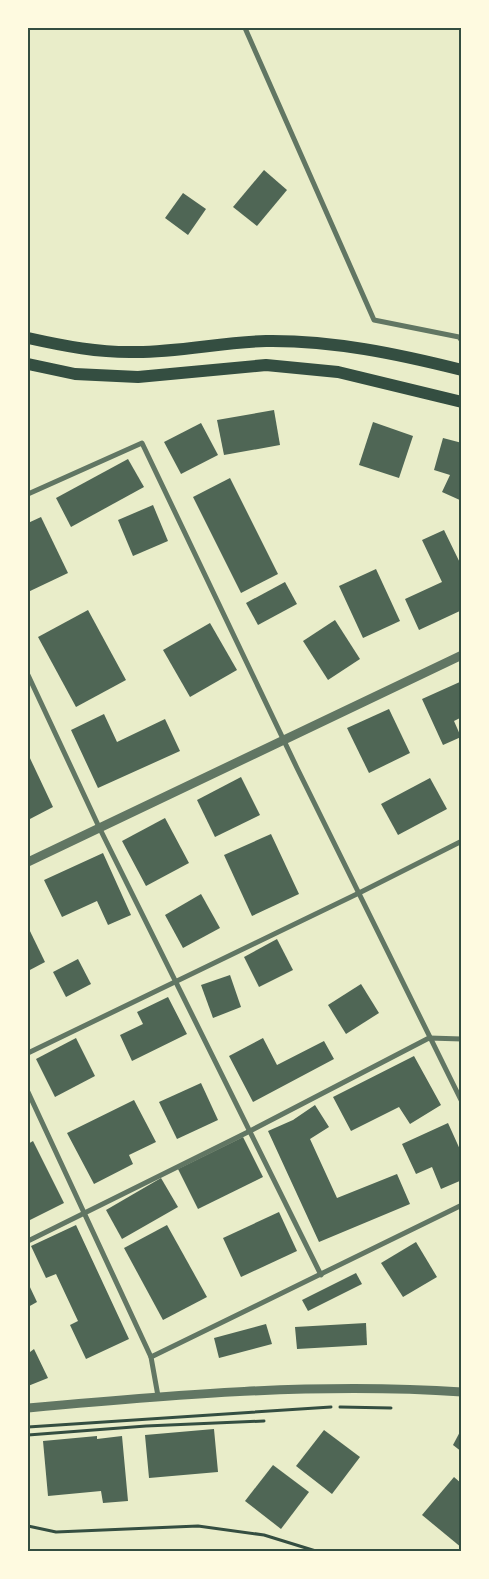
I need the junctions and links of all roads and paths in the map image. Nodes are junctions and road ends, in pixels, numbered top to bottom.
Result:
1 (244, 28) edge
2 (28, 338) edge
3 (462, 341) edge
4 (28, 364) edge
5 (462, 370) edge
6 (462, 402) edge
7 (28, 494) edge
8 (462, 655) edge
9 (28, 676) edge
10 (284, 739) junction
11 (99, 827) junction
12 (462, 841) edge
13 (28, 862) edge
14 (359, 893) junction
15 (174, 981) junction
16 (430, 1038) junction
17 (462, 1040) edge
18 (28, 1053) edge
19 (28, 1092) edge
20 (462, 1102) edge
21 (250, 1131) junction
22 (462, 1205) edge
23 (84, 1214) junction
24 (28, 1241) edge
25 (321, 1275) junction
26 (151, 1357) junction
27 (462, 1392) edge
28 (158, 1396) junction
29 (28, 1408) edge
30 (394, 1408) dead end
31 (264, 1421) dead end
32 (28, 1427) edge
33 (28, 1435) edge
34 (28, 1526) edge
35 (319, 1552) edge

1 - 3 street
2 - 5 main road
4 - 6 main road
7 - 10 street
8 - 10 street
9 - 11 street
10 - 11 street
10 - 14 street
11 - 13 street
11 - 15 street
12 - 14 street
14 - 15 street
14 - 16 street
15 - 18 street
15 - 21 street
16 - 17 street
16 - 20 street
16 - 21 street
19 - 23 street
21 - 23 street
21 - 25 street
22 - 25 street
23 - 24 street
23 - 26 street
25 - 26 street
26 - 28 street
27 - 28 street
28 - 29 street
30 - 32 path
31 - 33 path
34 - 35 path

